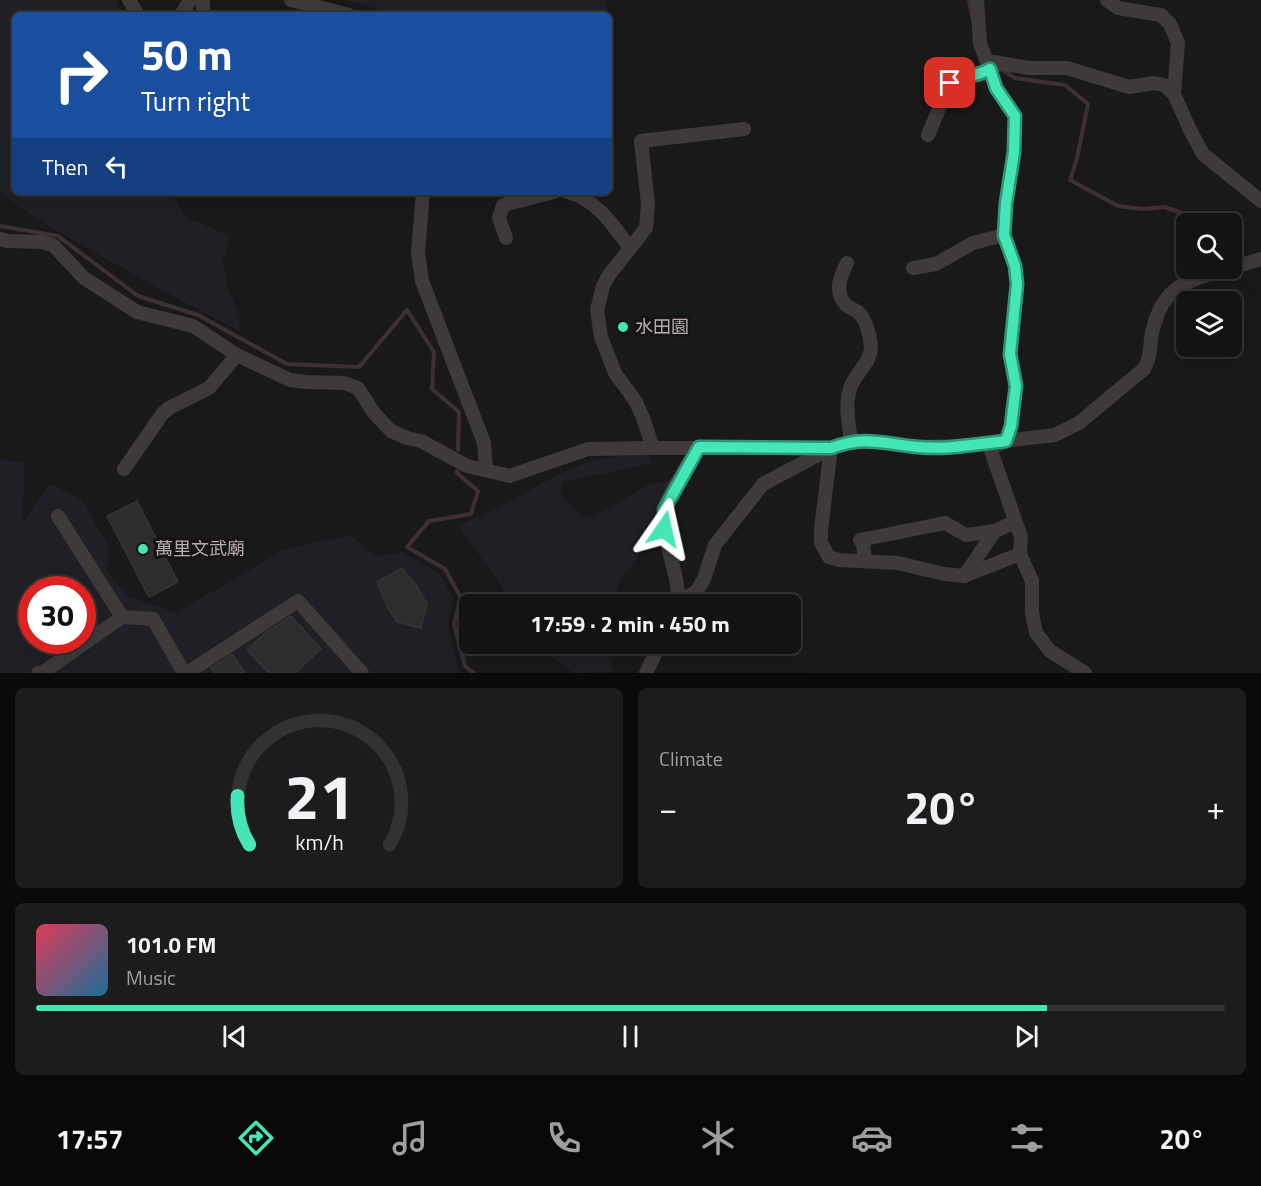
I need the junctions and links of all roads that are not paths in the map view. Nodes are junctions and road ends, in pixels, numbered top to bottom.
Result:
1 (291, 0) edge
2 (977, 0) edge
3 (1107, 0) edge
4 (337, 12) edge
5 (990, 69) junction
6 (1174, 94) junction
7 (744, 129) dead end
8 (927, 135) dead end
9 (423, 195) edge
10 (542, 195) edge
11 (580, 195) edge
12 (1261, 201) edge
13 (1004, 235) junction
14 (506, 238) dead end
15 (0, 239) edge
16 (630, 248) junction
17 (1261, 259) edge
18 (847, 263) dead end
19 (1242, 265) edge
20 (913, 268) dead end
21 (1198, 279) edge
22 (237, 355) junction
23 (851, 441) junction
24 (1006, 441) junction
25 (699, 447) junction
26 (653, 448) junction
27 (831, 448) junction
28 (124, 469) dead end
29 (486, 470) junction
30 (58, 516) dead end
31 (1015, 522) junction
32 (995, 531) junction
33 (1020, 554) junction
34 (865, 561) junction
35 (964, 576) junction
36 (678, 594) edge
37 (693, 594) edge
38 (122, 617) junction
39 (655, 654) edge
40 (38, 673) edge
41 (185, 673) edge
42 (362, 673) edge
43 (646, 673) edge
44 (1085, 673) edge

1 - 4 street
2 - 5 street
3 - 6 street
5 - 6 street
5 - 8 street
5 - 13 street
6 - 12 street
7 - 16 street
9 - 29 street
10 - 14 street
11 - 16 street
13 - 20 street
13 - 24 street
15 - 22 street
16 - 26 street
17 - 19 street
18 - 23 street
21 - 24 street
22 - 28 street
22 - 29 street
23 - 24 street
23 - 27 street
24 - 31 street
25 - 26 street
25 - 27 street
25 - 36 street
26 - 29 street
27 - 34 street
27 - 37 street
30 - 38 street
31 - 32 street
31 - 33 street
32 - 34 street
32 - 35 street
33 - 35 street
33 - 44 street
34 - 35 street
38 - 40 street
38 - 41 street
39 - 43 street
41 - 42 street

